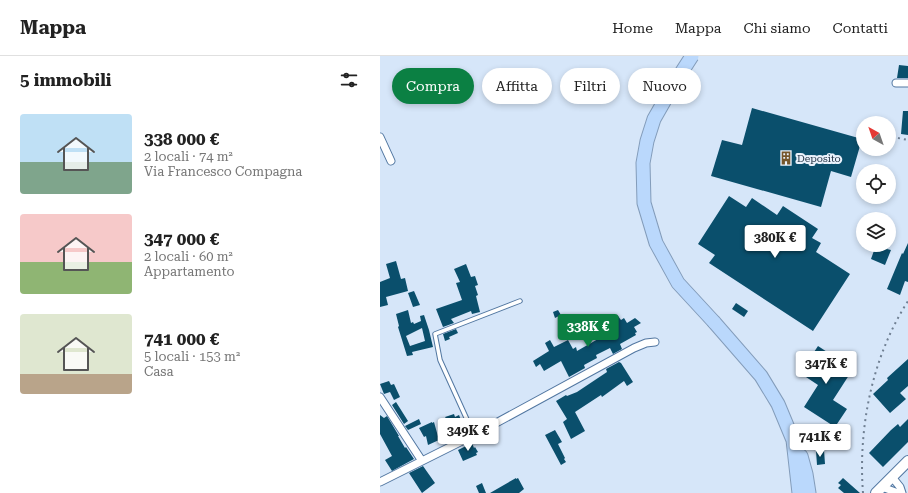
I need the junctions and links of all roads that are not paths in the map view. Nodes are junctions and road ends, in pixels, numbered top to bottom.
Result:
1 (692, 56) edge
2 (896, 83) dead end
3 (908, 84) edge
4 (380, 137) edge
5 (391, 161) dead end
6 (520, 301) dead end
7 (655, 342) dead end
8 (380, 397) edge
9 (474, 435) junction
10 (793, 440) junction
11 (422, 461) junction
12 (908, 461) edge
13 (892, 477) junction
14 (380, 482) edge
15 (879, 490) edge
16 (799, 493) edge
17 (808, 493) edge
18 (898, 493) edge
19 (902, 493) edge

1 - 10 highway, bridge
2 - 3 street
4 - 5 street
6 - 9 lane
7 - 9 street
8 - 11 street
9 - 11 street
10 - 16 highway
10 - 17 highway
11 - 14 street
12 - 13 main road
13 - 15 main road
13 - 19 street
15 - 18 street

